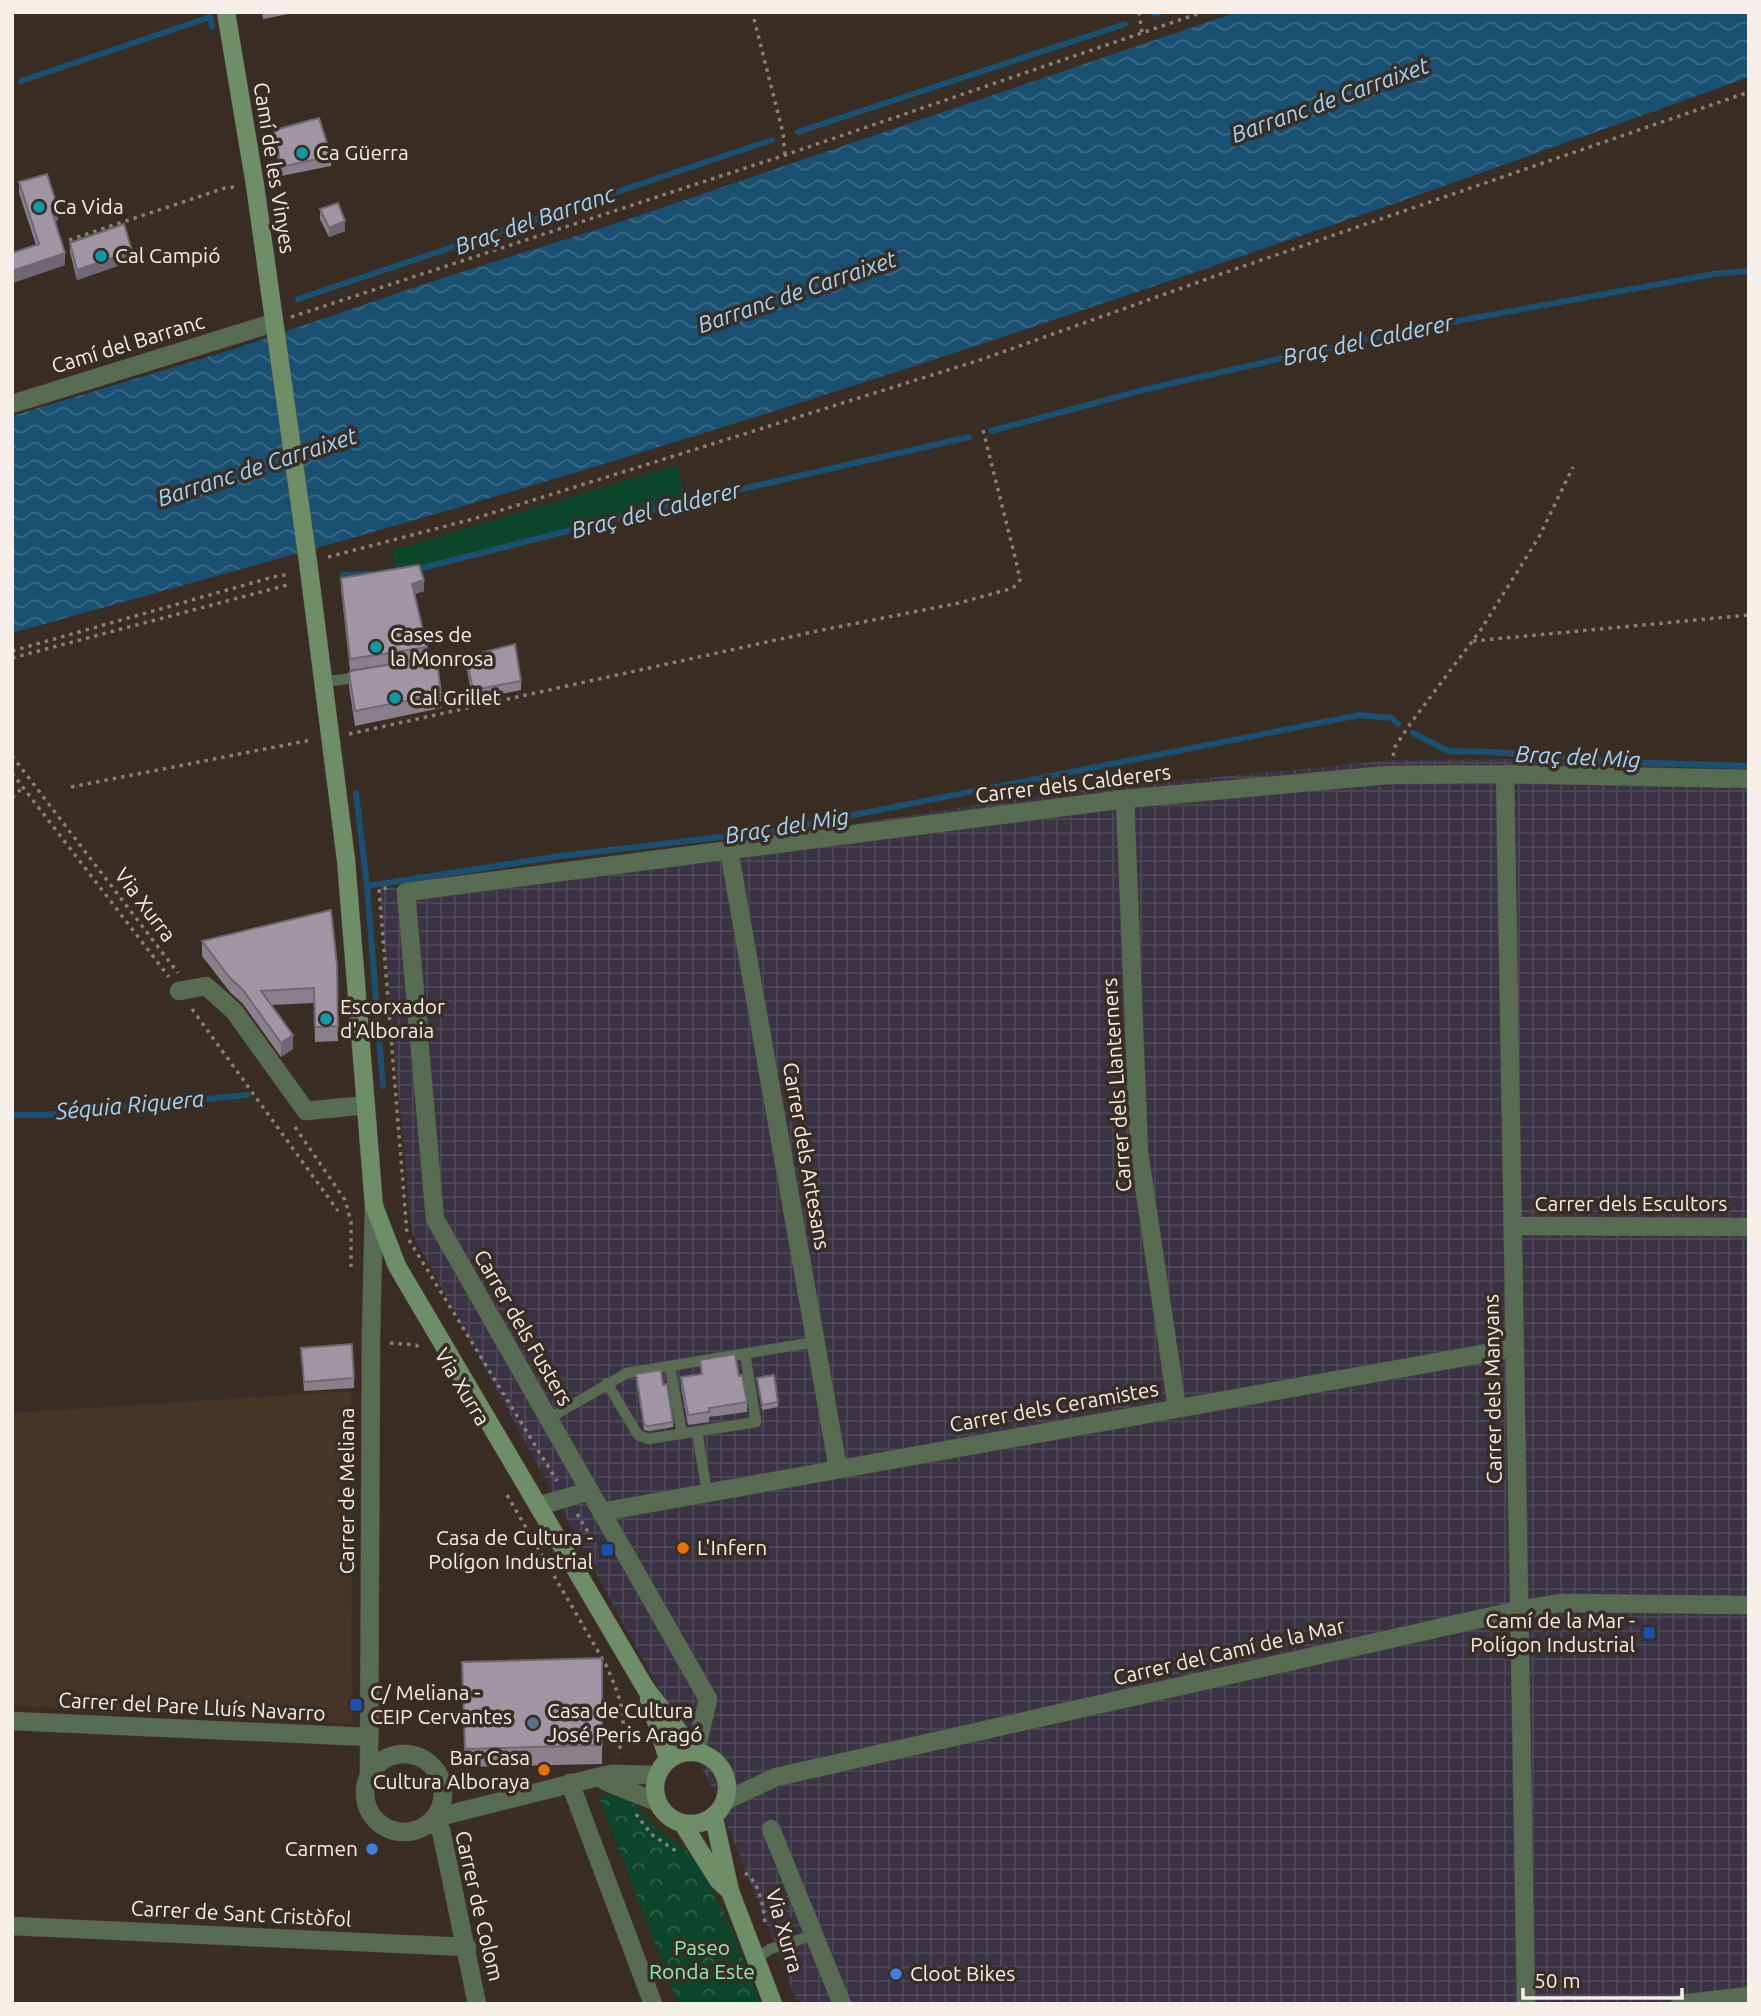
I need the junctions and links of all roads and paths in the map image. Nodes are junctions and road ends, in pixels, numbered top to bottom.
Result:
1 (226, 12) edge
2 (1139, 12) edge
3 (1203, 12) edge
4 (754, 19) dead end
5 (1142, 33) junction
6 (1749, 92) edge
7 (785, 155) junction
8 (255, 185) junction
9 (69, 240) edge
10 (269, 327) junction
11 (12, 404) edge
12 (982, 426) dead end
13 (1573, 467) dead end
14 (302, 560) junction
15 (292, 574) junction
16 (1749, 615) edge
17 (1473, 641) junction
18 (12, 651) edge
19 (12, 658) edge
20 (376, 675) edge
21 (324, 682) junction
22 (331, 738) junction
23 (12, 756) edge
24 (1505, 774) junction
25 (1388, 775) junction
26 (1749, 779) edge
27 (23, 787) dead end
28 (71, 787) dead end
29 (12, 798) edge
30 (1125, 799) junction
31 (729, 850) junction
32 (399, 890) junction
33 (185, 990) joint
34 (366, 1105) junction
35 (290, 1119) dead end
36 (374, 1206) junction
37 (1513, 1227) junction
38 (1749, 1227) edge
39 (351, 1271) dead end
40 (371, 1335) junction
41 (815, 1342) junction
42 (1515, 1348) junction
43 (424, 1353) dead end
44 (745, 1354) junction
45 (670, 1366) junction
46 (607, 1383) junction
47 (1177, 1408) junction
48 (548, 1419) junction
49 (697, 1431) junction
50 (682, 1434) junction
51 (838, 1469) junction
52 (590, 1491) junction
53 (707, 1493) junction
54 (507, 1495) dead end
55 (567, 1498) junction
56 (538, 1506) junction
57 (601, 1512) junction
58 (594, 1541) dead end
59 (1749, 1605) edge
60 (1519, 1610) junction
61 (601, 1613) junction
62 (583, 1626) junction
63 (646, 1689) junction
64 (12, 1721) edge
65 (369, 1737) junction
66 (695, 1751) junction
67 (668, 1759) junction
68 (369, 1775) junction
69 (657, 1775) junction
70 (605, 1776) junction
71 (569, 1783) junction
72 (443, 1791) junction
73 (727, 1800) junction
74 (657, 1802) junction
75 (471, 1808) junction
76 (634, 1811) dead end
77 (714, 1818) junction
78 (432, 1820) junction
79 (683, 1824) junction
80 (771, 1829) dead end
81 (683, 1854) dead end
82 (729, 1884) junction
83 (12, 1926) edge
84 (814, 1935) junction
85 (467, 1947) junction
86 (763, 1954) junction
87 (1749, 1996) edge
88 (477, 2004) edge
89 (653, 2004) edge
90 (773, 2004) edge
91 (842, 2004) edge
92 (1526, 2004) edge
93 (1680, 2004) edge

1 - 8 main road, Camí de les Vinyes
2 - 5 path
3 - 5 path
4 - 7 path
5 - 7 path
6 - 14 path
7 - 10 path
8 - 9 path
8 - 10 main road, Camí de les Vinyes
10 - 11 street, Camí del Barranc
10 - 14 main road, Camí de les Vinyes
12 - 22 path
13 - 17 path
14 - 15 path
14 - 21 main road, Camí de les Vinyes
15 - 18 path
15 - 19 path
16 - 17 path
17 - 25 path
20 - 21 lane
21 - 22 main road, Camí de les Vinyes
22 - 28 path
22 - 34 main road, Camí de les Vinyes
23 - 33 path, Via Xurra
24 - 25 street, Carrer dels Calderers
24 - 26 street, Carrer dels Calderers
24 - 37 street, Carrer dels Manyans
25 - 30 street, Carrer dels Calderers
27 - 29 path
30 - 31 street, Carrer dels Calderers
30 - 47 street, Carrer dels Llanterners
31 - 32 street, Carrer dels Calderers
31 - 41 street, Carrer dels Artesans
32 - 48 street, Carrer dels Fusters
32 - 55 path
33 - 34 street
34 - 36 main road, Camí de les Vinyes
35 - 39 path
36 - 40 street, Carrer de Meliana
36 - 56 main road, Camí de les Vinyes
37 - 38 street, Carrer dels Escultors
37 - 42 street, Carrer dels Manyans
40 - 43 path, Via Xurra
40 - 65 street, Carrer de Meliana
41 - 44 lane
41 - 51 street, Carrer dels Artesans
42 - 47 street, Carrer dels Ceramistes
42 - 60 street, Carrer dels Manyans
44 - 45 lane
44 - 49 lane
45 - 46 lane
45 - 50 lane
46 - 48 lane
46 - 50 lane
47 - 51 street, Carrer dels Ceramistes
48 - 52 street, Carrer dels Fusters
49 - 50 lane
49 - 53 lane
51 - 53 street, Carrer dels Ceramistes
52 - 55 street
52 - 57 street, Carrer dels Fusters
53 - 57 street, Carrer dels Ceramistes
54 - 62 path
55 - 56 street
55 - 58 path
56 - 61 main road, Camí de les Vinyes
57 - 66 street, Carrer dels Fusters
59 - 60 street, Carrer del Camí de la Mar
60 - 73 street, Carrer del Camí de la Mar
60 - 92 street, Carrer dels Manyans
61 - 62 path
61 - 63 main road, Camí de les Vinyes
62 - 70 path
63 - 66 main road
63 - 67 main road
64 - 65 street, Carrer del Pare Lluís Navarro
65 - 68 street, Carrer de Meliana
66 - 67 main road
66 - 73 main road
67 - 69 main road
68 - 72 street
68 - 78 street
69 - 70 street
69 - 74 main road
70 - 71 street
70 - 74 street
71 - 75 street
71 - 89 street
72 - 75 street
72 - 78 street
73 - 77 main road
74 - 79 main road
75 - 78 street
76 - 81 path
77 - 79 main road
77 - 82 main road
78 - 85 street, Carrer de Colom
79 - 82 main road
80 - 84 street
82 - 86 main road
82 - 86 path, Via Xurra
83 - 85 street, Carrer de Sant Cristòfol
84 - 86 lane
84 - 91 street
85 - 88 street, Carrer de Colom
86 - 90 main road
87 - 93 street

